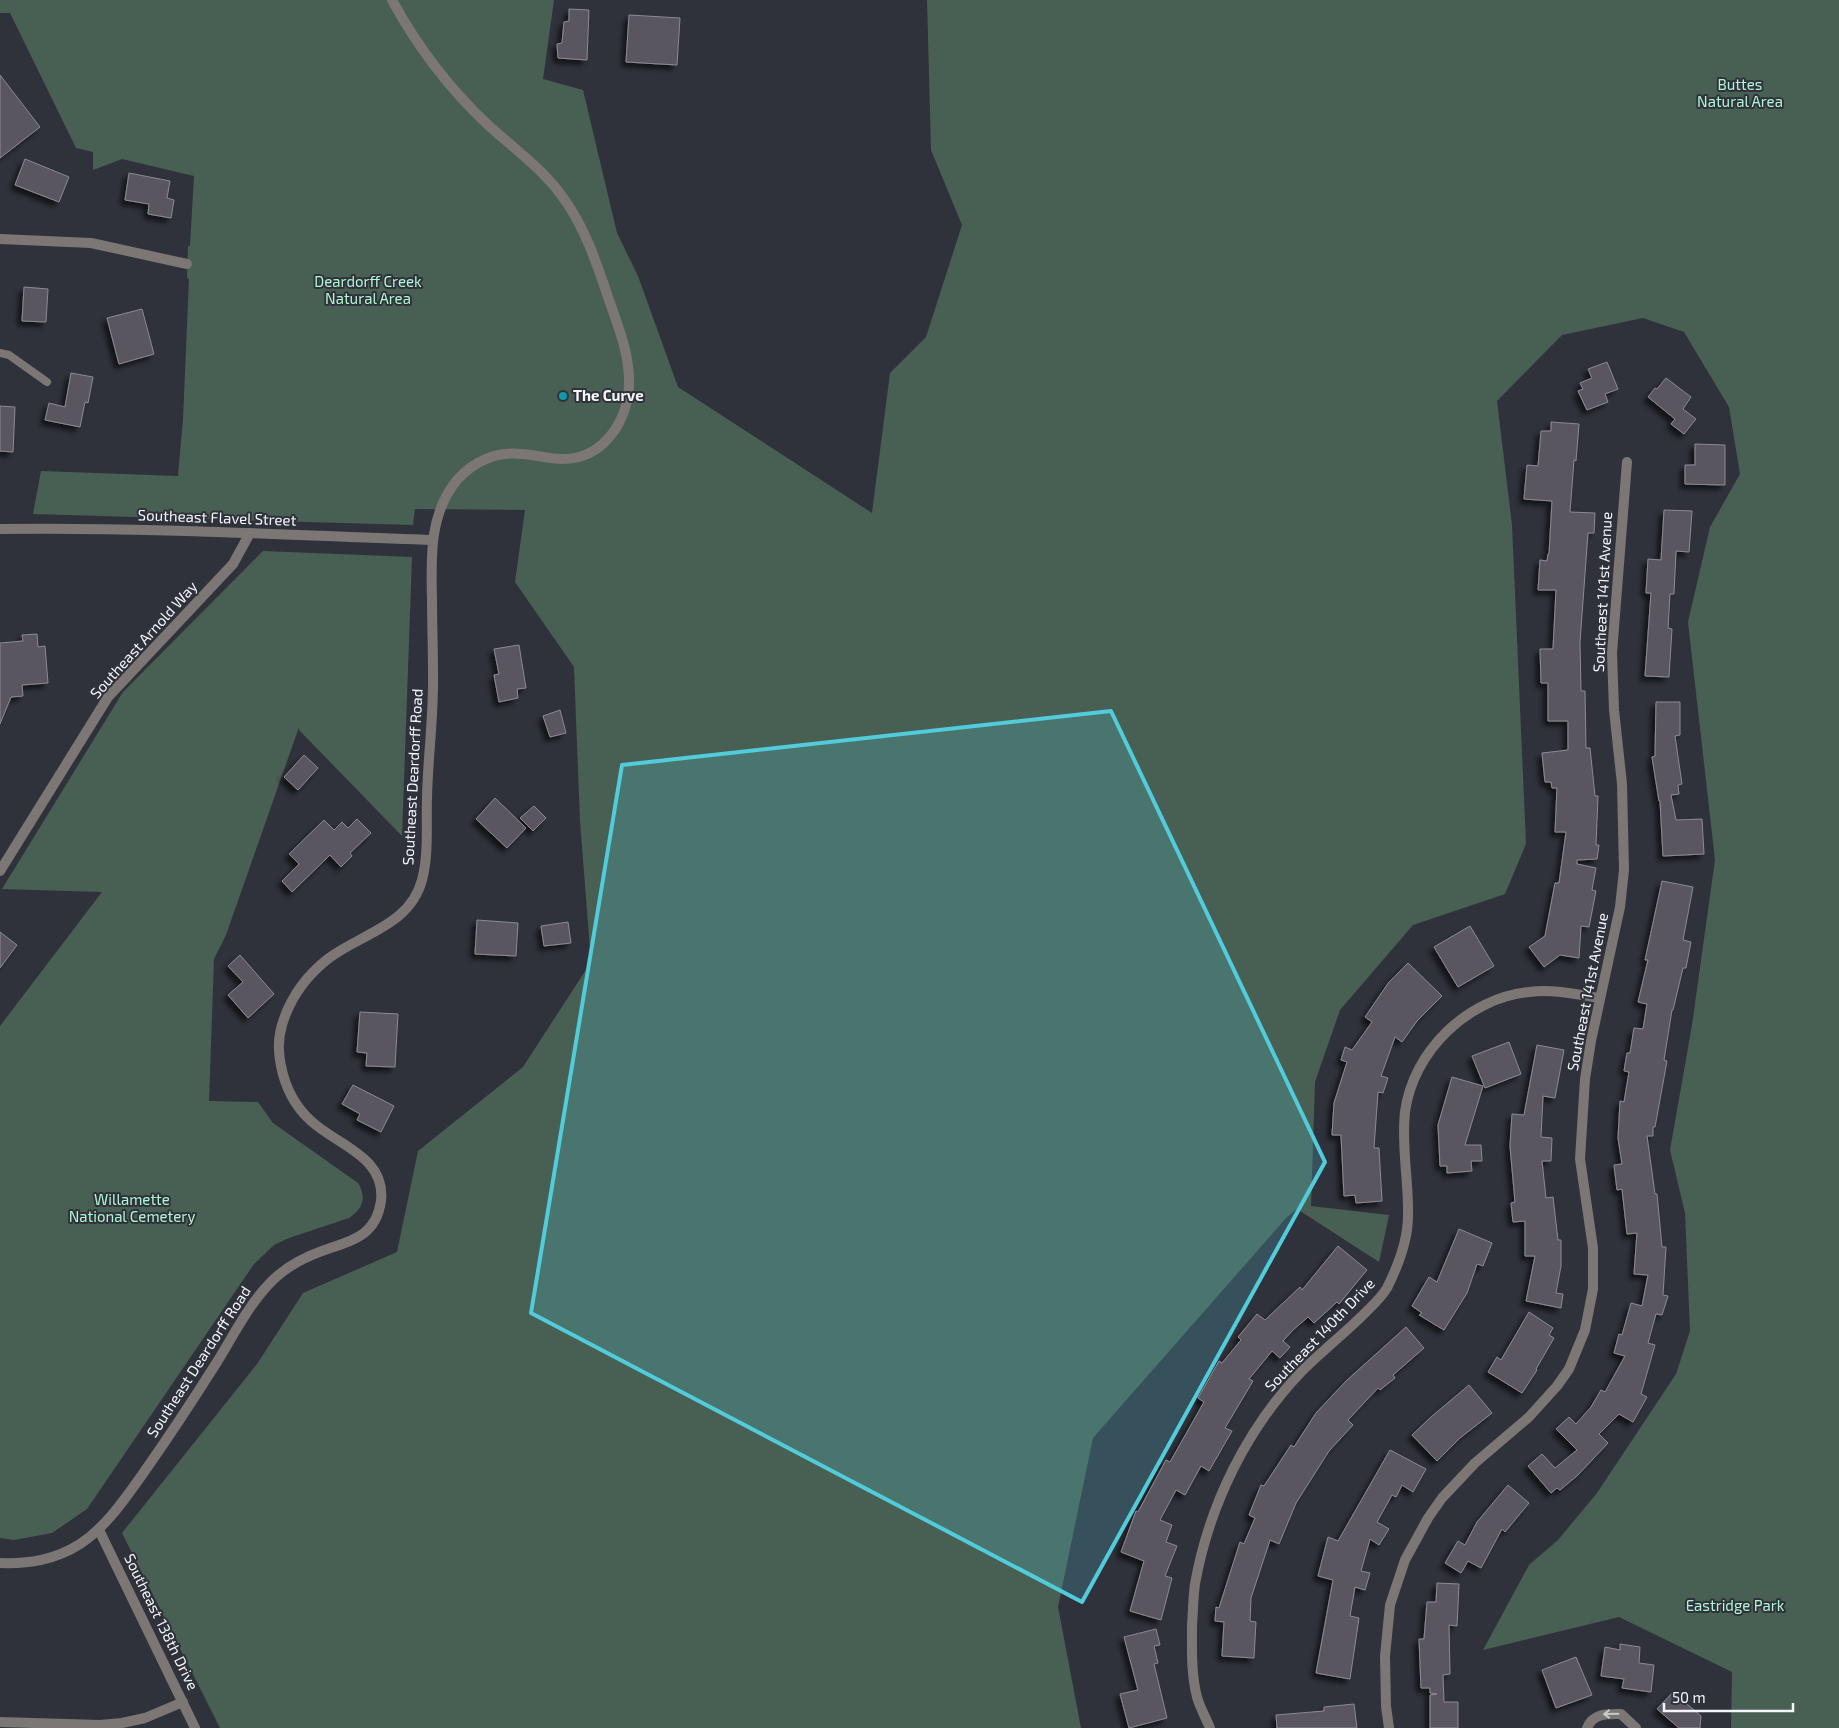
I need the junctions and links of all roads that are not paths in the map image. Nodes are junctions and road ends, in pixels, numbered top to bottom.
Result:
1 (392, 0) edge
2 (0, 239) edge
3 (187, 264) dead end
4 (0, 353) edge
5 (47, 382) dead end
6 (1627, 462) dead end
7 (0, 529) edge
8 (250, 534) junction
9 (432, 540) junction
10 (0, 871) edge
11 (1600, 998) junction
12 (99, 1530) junction
13 (0, 1563) edge
14 (183, 1702) junction
15 (0, 1722) edge
16 (195, 1728) edge
17 (1210, 1728) edge
18 (1390, 1728) edge
19 (1587, 1728) edge
20 (1636, 1728) edge

1 - 9 street, Southeast Deardorff Road
2 - 3 street
4 - 5 lane
6 - 11 street, Southeast 141st Avenue
7 - 8 street, Southeast Flavel Street
8 - 9 street, Southeast Flavel Street
8 - 10 street, Southeast Arnold Way
9 - 12 street, Southeast Deardorff Road
11 - 17 street, Southeast 140th Drive
11 - 18 street, Southeast 141st Avenue
12 - 13 street, Southeast Deardorff Road
12 - 14 street, Southeast 138th Drive
14 - 15 street
14 - 16 street, Southeast 138th Drive
20 -> 19 street

